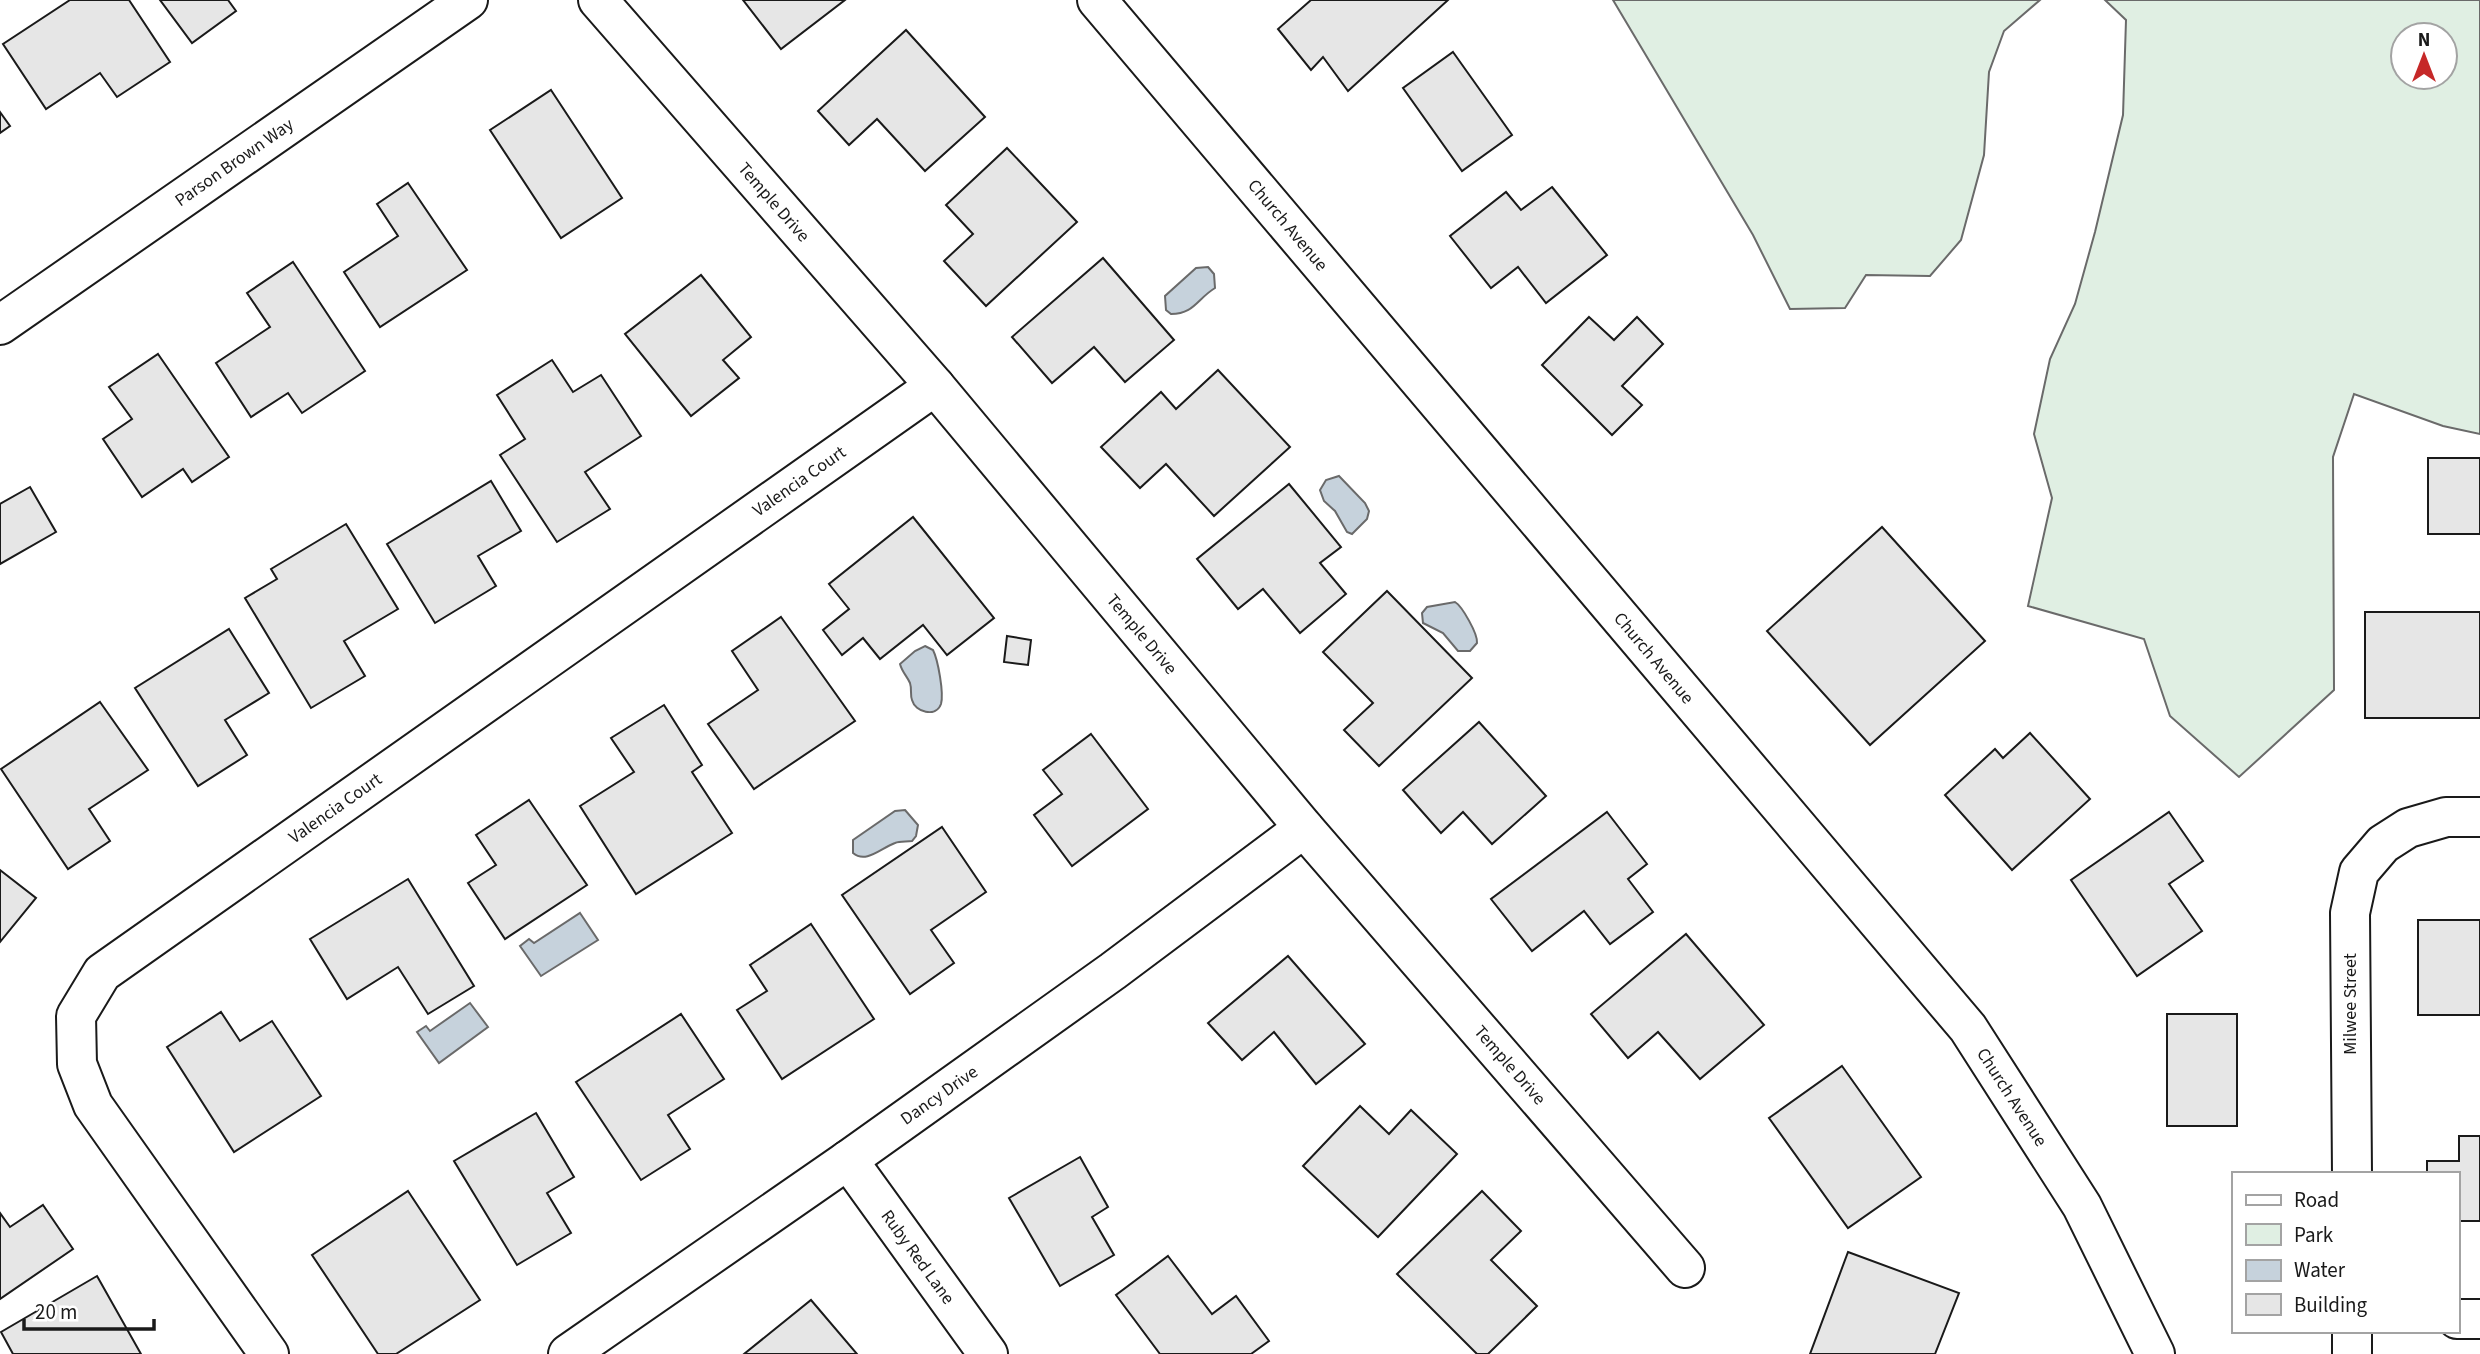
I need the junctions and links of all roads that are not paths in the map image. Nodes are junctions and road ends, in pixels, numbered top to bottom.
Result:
1 (468, 0) edge
2 (598, 0) edge
3 (1097, 0) edge
4 (0, 325) edge
5 (935, 386) junction
6 (2480, 817) edge
7 (1304, 828) junction
8 (848, 1160) junction
9 (2351, 1172) edge
10 (1685, 1268) dead end
11 (2459, 1319) edge
12 (2480, 1319) edge
13 (2352, 1333) edge
14 (269, 1354) edge
15 (568, 1354) edge
16 (988, 1354) edge
17 (2155, 1354) edge
18 (2352, 1354) edge

1 - 4 street, Parson Brown Way
2 - 5 street, Temple Drive
3 - 17 street, Church Avenue
5 - 7 street, Temple Drive
5 - 14 street, Valencia Court
6 - 9 street, Milwee Street
7 - 8 street, Dancy Drive
7 - 10 street, Temple Drive
8 - 15 street, Dancy Drive
8 - 16 street, Ruby Red Lane
11 - 12 street
13 - 18 street

